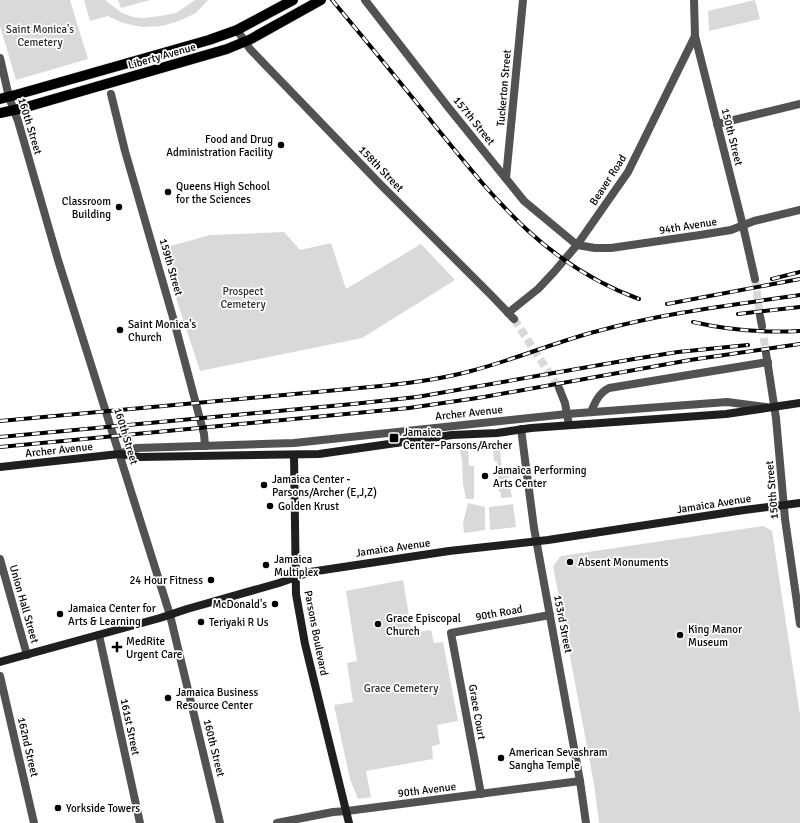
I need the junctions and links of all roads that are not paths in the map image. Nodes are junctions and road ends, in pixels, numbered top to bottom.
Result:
1 (293, 0) edge
2 (321, 0) edge
3 (365, 0) edge
4 (523, 0) edge
5 (694, 0) edge
6 (237, 30) junction
7 (695, 36) junction
8 (244, 42) junction
9 (0, 58) edge
10 (111, 94) dead end
11 (5, 98) edge
12 (800, 104) edge
13 (14, 110) junction
14 (0, 113) edge
15 (717, 124) junction
16 (506, 178) junction
17 (800, 210) edge
18 (743, 226) junction
19 (577, 245) junction
20 (754, 279) tunnel mouth
21 (511, 316) joint
22 (760, 316) tunnel mouth
23 (762, 326) tunnel mouth
24 (559, 388) tunnel mouth
25 (800, 403) edge
26 (775, 408) junction
27 (591, 412) junction
28 (567, 414) junction
29 (569, 425) junction
30 (521, 428) junction
31 (294, 443) junction
32 (205, 446) junction
33 (119, 454) junction
34 (294, 455) junction
35 (0, 467) edge
36 (800, 503) edge
37 (784, 505) junction
38 (536, 542) junction
39 (0, 559) edge
40 (295, 578) junction
41 (170, 615) junction
42 (550, 615) junction
43 (800, 624) edge
44 (451, 633) joint
45 (99, 635) junction
46 (27, 655) junction
47 (0, 662) edge
48 (0, 676) edge
49 (580, 781) junction
50 (481, 794) junction
51 (346, 811) junction
52 (34, 823) edge
53 (140, 823) edge
54 (220, 823) edge
55 (277, 823) edge
56 (349, 823) edge
57 (586, 823) edge

1 - 6 main road, Liberty Avenue
2 - 8 main road, Liberty Avenue
3 - 16 street, 157th Street
4 - 16 street, Tuckerton Street
5 - 7 street, 150th Street
6 - 8 street, 158th Street
6 - 11 main road, Liberty Avenue
7 - 15 street, 150th Street
7 - 19 street, Beaver Road
8 - 13 main road, Liberty Avenue
8 - 21 street, 158th Street
9 - 11 street, 160th Street
10 - 32 street, 159th Street
11 - 13 street, 160th Street
12 - 15 street
13 - 14 main road, Liberty Avenue
13 - 33 street, 160th Street
15 - 18 street, 150th Street
16 - 19 street, 157th Street
17 - 18 street, 94th Avenue
18 - 19 street, 94th Avenue
18 - 20 street, 150th Street
19 - 21 street, Beaver Road
22 - 23 street
24 - 28 street
25 - 26 street, Archer Avenue
26 - 27 street, Archer Avenue
26 - 27 street, 150th Street
26 - 29 street, Archer Avenue
26 - 37 street, 150th Street
27 - 28 street, Archer Avenue
28 - 29 street
28 - 31 street, Archer Avenue
29 - 30 street, Archer Avenue
30 - 34 street, Archer Avenue
30 - 38 street, 153rd Street
31 - 32 street, Archer Avenue
31 - 34 street, Parsons Boulevard
32 - 33 street, Archer Avenue
33 - 34 street, Archer Avenue
33 - 35 street, Archer Avenue
33 - 41 street, 160th Street
34 - 40 street, Parsons Boulevard
36 - 37 street, Jamaica Avenue
37 - 38 street, Jamaica Avenue
37 - 43 street, 150th Street
38 - 40 street, Jamaica Avenue
38 - 42 street, 153rd Street
39 - 46 street, Union Hall Street
40 - 41 street, Jamaica Avenue
40 - 51 street, Parsons Boulevard
41 - 45 street, Jamaica Avenue
41 - 54 street, 160th Street
42 - 44 street, 90th Road
42 - 49 street, 153rd Street
44 - 50 street, Grace Court
45 - 46 street, Jamaica Avenue
45 - 53 street, 161st Street
46 - 47 street, Jamaica Avenue
48 - 52 street, 162nd Street
49 - 50 street, 90th Avenue
49 - 57 street, 153rd Street
50 - 51 street, 90th Avenue
51 - 55 street, 90th Avenue
51 - 56 street, Parsons Boulevard

